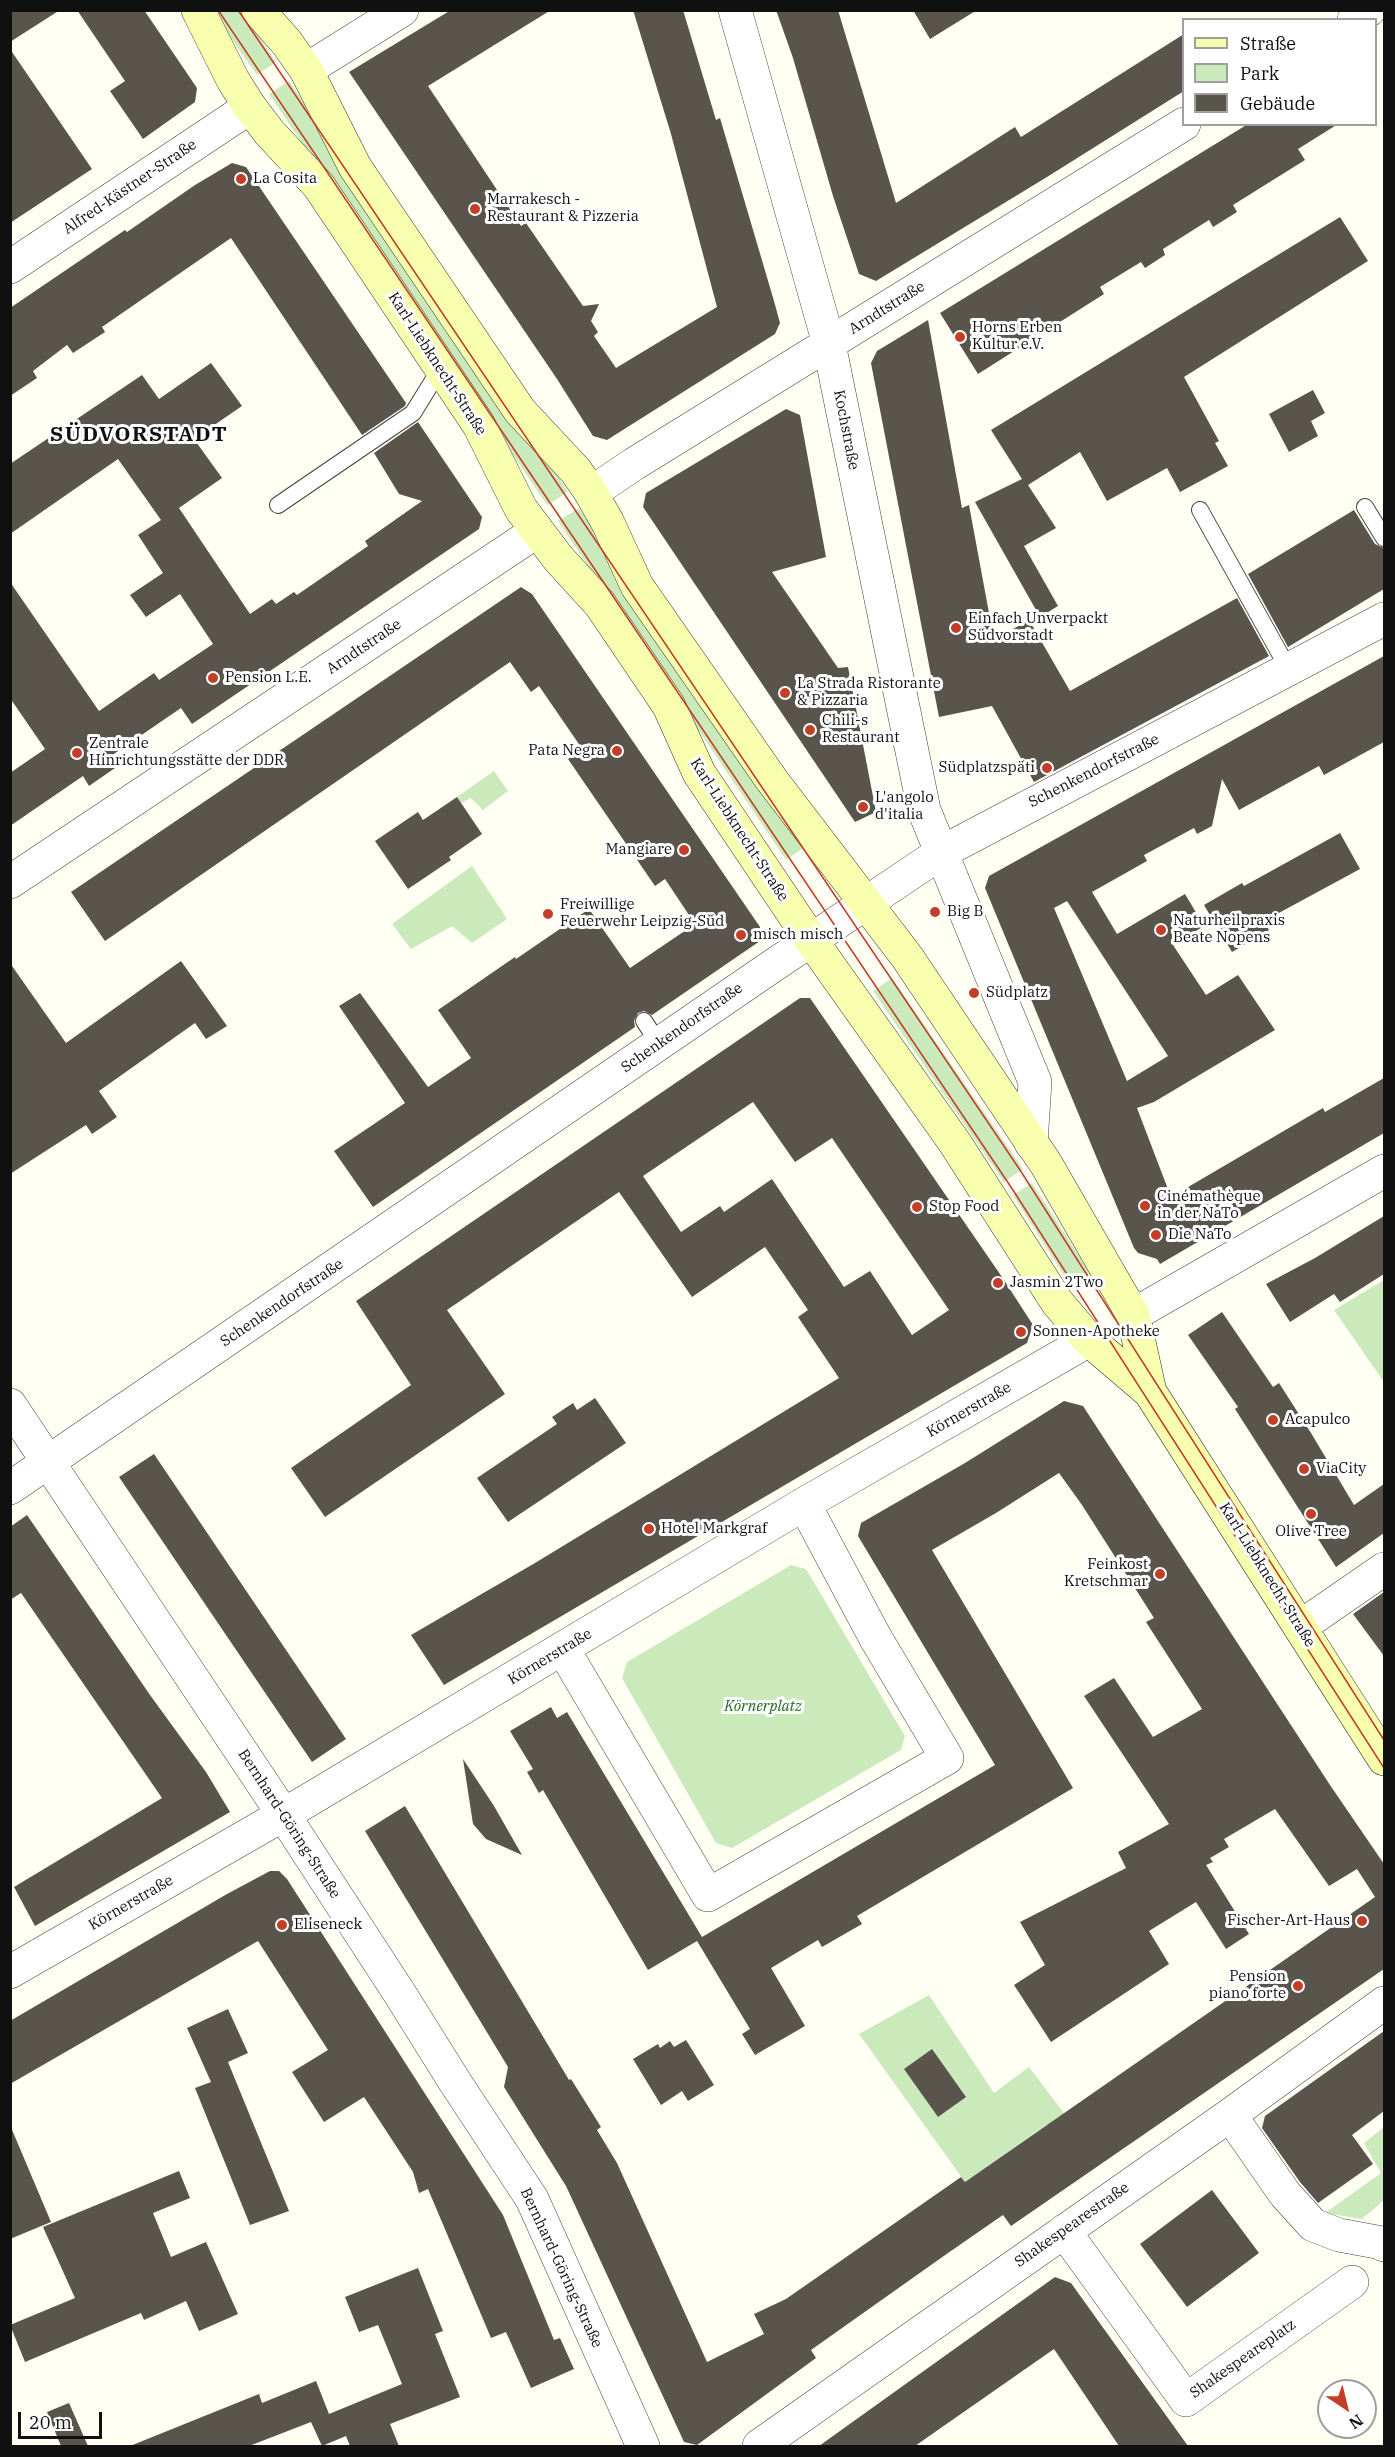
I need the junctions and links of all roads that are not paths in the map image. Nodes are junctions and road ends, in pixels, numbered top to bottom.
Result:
1 (198, 10) edge
2 (258, 10) edge
3 (402, 10) edge
4 (735, 10) edge
5 (306, 70) junction
6 (250, 107) junction
7 (1182, 125) edge
8 (10, 267) edge
9 (829, 344) junction
10 (443, 373) junction
11 (591, 494) junction
12 (278, 505) dead end
13 (1365, 507) dead end
14 (1200, 510) dead end
15 (537, 531) junction
16 (1384, 538) edge
17 (1384, 619) edge
18 (1289, 670) junction
19 (942, 852) junction
20 (10, 882) edge
21 (864, 903) junction
22 (811, 940) junction
23 (1031, 1143) junction
24 (1384, 1171) edge
25 (1138, 1312) junction
26 (1089, 1340) junction
27 (1150, 1392) junction
28 (10, 1405) edge
29 (49, 1461) junction
30 (10, 1488) edge
31 (804, 1504) junction
32 (1384, 1569) edge
33 (1300, 1627) junction
34 (563, 1649) junction
35 (1384, 1759) edge
36 (283, 1814) junction
37 (10, 1972) edge
38 (1384, 2003) edge
39 (1230, 2115) junction
40 (1064, 2231) junction
41 (1384, 2245) edge
42 (1352, 2282) dead end
43 (643, 2446) edge
44 (759, 2446) edge

1 - 6 main road, Karl-Liebknecht-Straße
2 - 5 main road, Karl-Liebknecht-Straße
3 - 5 street
4 - 9 street, Kochstraße
5 - 11 main road, Karl-Liebknecht-Straße
6 - 8 street, Alfred-Kästner-Straße
6 - 10 main road, Karl-Liebknecht-Straße
7 - 9 street, Arndtstraße
9 - 11 street, Arndtstraße
9 - 19 street, Kochstraße
10 - 12 lane
10 - 15 main road, Karl-Liebknecht-Straße
11 - 21 main road, Karl-Liebknecht-Straße
13 - 16 lane
14 - 18 lane
15 - 20 street, Arndtstraße
15 - 22 main road, Karl-Liebknecht-Straße
17 - 18 street, Schenkendorfstraße
18 - 19 street, Schenkendorfstraße
19 - 21 street, Schenkendorfstraße
19 - 23 street
21 - 22 street, Schenkendorfstraße
21 - 23 main road, Karl-Liebknecht-Straße
22 - 26 main road, Karl-Liebknecht-Straße
22 - 29 street, Schenkendorfstraße
23 - 25 main road, Karl-Liebknecht-Straße
24 - 25 street
25 - 27 main road, Karl-Liebknecht-Straße
26 - 27 main road, Karl-Liebknecht-Straße
26 - 31 street, Körnerstraße
27 - 33 main road, Karl-Liebknecht-Straße
28 - 29 street, Bernhard-Göring-Straße
29 - 30 street, Schenkendorfstraße
29 - 36 street, Bernhard-Göring-Straße
31 - 34 street, Körnerstraße
31 - 34 street
32 - 33 street
33 - 35 main road, Karl-Liebknecht-Straße
34 - 36 street, Körnerstraße
36 - 37 street, Körnerstraße
36 - 43 street, Bernhard-Göring-Straße
38 - 39 street, Shakespearestraße
39 - 40 street, Shakespearestraße
39 - 41 street
40 - 42 street, Shakespeareplatz
40 - 44 street, Shakespearestraße

